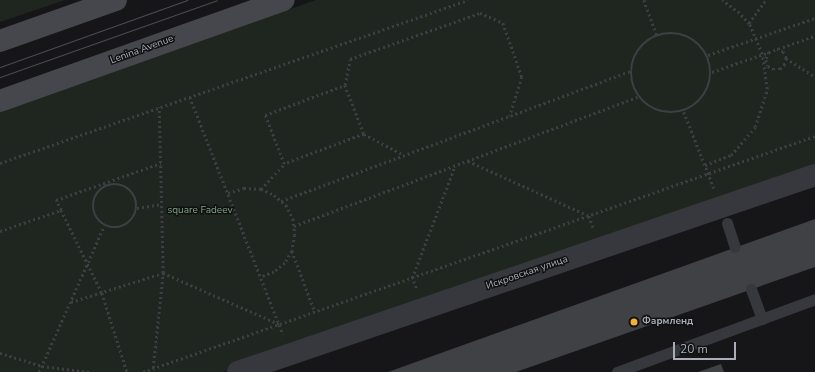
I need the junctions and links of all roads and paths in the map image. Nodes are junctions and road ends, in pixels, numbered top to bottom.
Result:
1 (116, 0) edge
2 (284, 0) edge
3 (467, 0) edge
4 (644, 0) edge
5 (722, 0) edge
6 (766, 0) edge
7 (815, 18) edge
8 (749, 23) junction
9 (656, 36) junction
10 (815, 36) edge
11 (756, 38) junction
12 (0, 41) edge
13 (777, 49) junction
14 (769, 52) junction
15 (762, 54) junction
16 (708, 55) junction
17 (786, 58) junction
18 (631, 71) junction
19 (712, 72) junction
20 (815, 77) edge
21 (345, 85) junction
22 (190, 97) junction
23 (638, 97) junction
24 (0, 101) edge
25 (160, 107) junction
26 (684, 112) junction
27 (510, 116) junction
28 (364, 134) junction
29 (815, 136) edge
30 (404, 155) junction
31 (467, 161) junction
32 (161, 163) junction
33 (0, 164) edge
34 (284, 164) junction
35 (456, 165) junction
36 (815, 175) edge
37 (107, 184) junction
38 (261, 189) junction
39 (228, 193) junction
40 (281, 201) junction
41 (162, 204) junction
42 (138, 208) junction
43 (61, 210) junction
44 (589, 216) junction
45 (726, 222) dead end
46 (104, 226) junction
47 (294, 226) junction
48 (0, 231) edge
49 (735, 247) dead end
50 (292, 250) junction
51 (87, 264) junction
52 (163, 273) junction
53 (261, 278) junction
54 (412, 278) junction
55 (751, 289) dead end
56 (102, 293) junction
57 (815, 299) edge
58 (71, 302) junction
59 (315, 312) junction
60 (762, 319) junction
61 (280, 324) junction
62 (0, 353) edge
63 (42, 366) junction
64 (153, 368) junction
65 (39, 372) edge
66 (90, 372) edge
67 (127, 372) edge
68 (143, 372) edge
69 (238, 372) edge
70 (617, 372) edge

1 - 12 main road
2 - 24 main road, Lenina Avenue
3 - 22 path
4 - 9 path
5 - 8 path
6 - 8 path
7 - 11 path
8 - 11 path
9 - 16 path
9 - 18 path
10 - 13 path
11 - 15 path
11 - 16 path
13 - 14 path
13 - 17 path
14 - 15 path
14 - 17 path
15 - 19 path
15 - 26 path
16 - 19 path
17 - 20 path
18 - 23 path
18 - 27 path
19 - 26 path
21 - 27 path
21 - 28 path
21 - 34 path
22 - 25 path
22 - 39 path
23 - 26 path
23 - 31 path
25 - 32 path
25 - 33 path
27 - 30 path
28 - 30 path
28 - 34 path
29 - 44 path
30 - 40 path
31 - 35 path
31 - 44 path
32 - 37 path
32 - 41 path
34 - 38 path
35 - 47 path
35 - 54 path
36 - 69 street, Искровская улица
37 - 42 path
37 - 43 path
37 - 46 path
38 - 39 path
38 - 40 path
39 - 53 path
40 - 47 path
41 - 42 path
41 - 52 path
42 - 46 path
43 - 48 path
43 - 51 path
44 - 54 path
45 - 49 lane
46 - 51 path
47 - 50 path
50 - 53 path
50 - 59 path
51 - 56 path
51 - 58 path
52 - 56 path
52 - 61 path
52 - 64 path
53 - 61 path
54 - 59 path
55 - 60 lane
56 - 58 path
56 - 67 path
57 - 60 lane
58 - 63 path
59 - 61 path
60 - 70 lane
61 - 64 path
62 - 63 path
63 - 65 path
63 - 66 path
64 - 68 path

